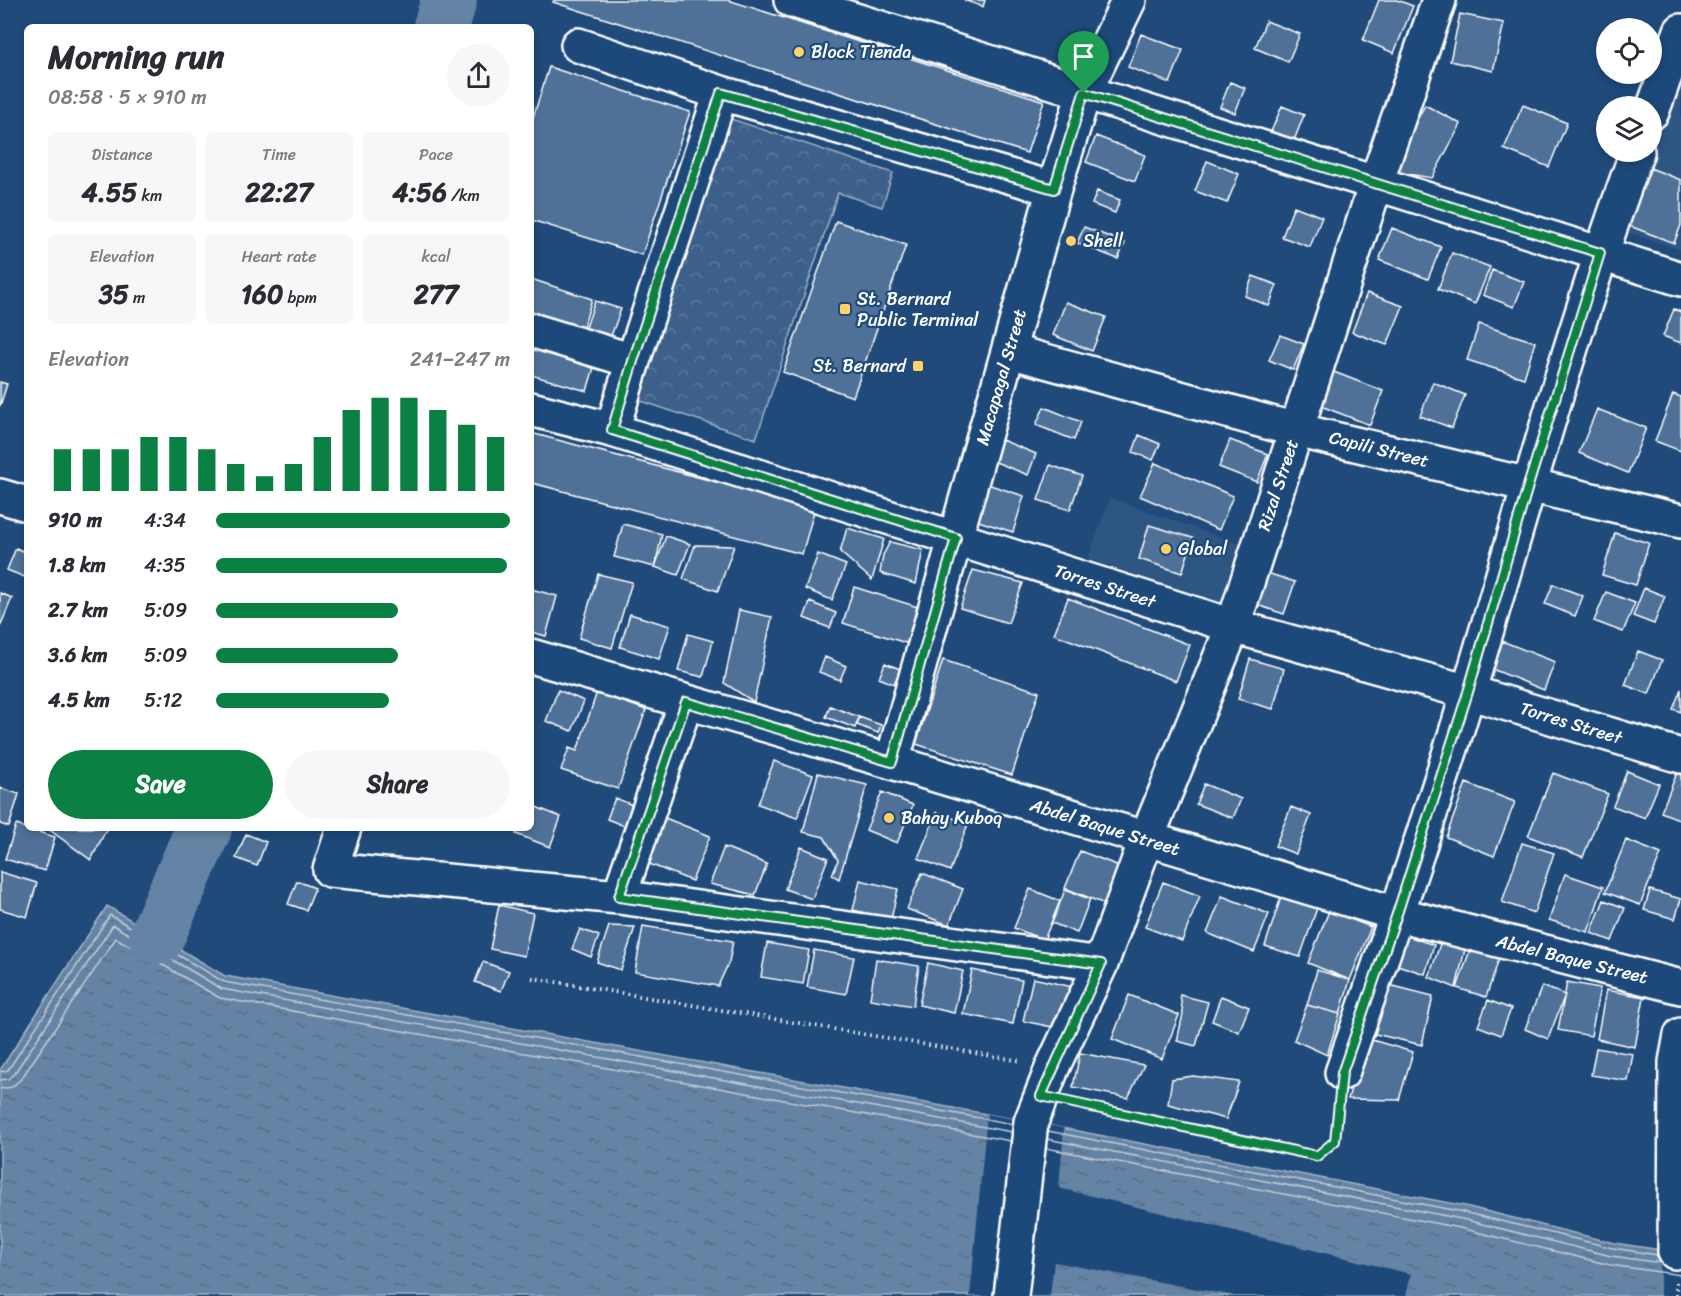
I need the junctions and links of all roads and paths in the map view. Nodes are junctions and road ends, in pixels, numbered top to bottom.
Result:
1 (791, 0) edge
2 (1129, 0) edge
3 (1438, 0) edge
4 (1681, 31) edge
5 (578, 45) dead end
6 (721, 93) junction
7 (1084, 93) junction
8 (1658, 96) edge
9 (1633, 162) edge
10 (1376, 183) junction
11 (1054, 189) junction
12 (1600, 253) junction
13 (1681, 279) edge
14 (534, 331) edge
15 (1009, 351) junction
16 (633, 361) junction
17 (534, 410) edge
18 (612, 430) junction
19 (1296, 430) junction
20 (1528, 486) junction
21 (0, 496) edge
22 (24, 503) edge
23 (1681, 521) edge
24 (956, 538) junction
25 (1233, 626) junction
26 (534, 657) edge
27 (1468, 692) junction
28 (686, 702) junction
29 (1681, 756) edge
30 (892, 762) junction
31 (343, 831) edge
32 (1146, 840) junction
33 (619, 897) junction
34 (1397, 914) junction
35 (1101, 964) junction
36 (532, 978) dead end
37 (1681, 987) edge
38 (1681, 1035) edge
39 (1053, 1066) junction
40 (1342, 1073) joint
41 (1041, 1096) junction
42 (1675, 1252) dead end
43 (1011, 1296) edge

1 - 7 street
2 - 7 street, Macapagal Street
3 - 10 street, Rizal Street
4 - 8 street
5 - 6 street
6 - 11 street
6 - 16 street
7 - 10 street
7 - 11 street, Macapagal Street
9 - 12 street
10 - 12 street
10 - 19 street, Rizal Street
11 - 15 street, Macapagal Street
12 - 13 street
12 - 20 street
14 - 16 street
15 - 19 street, Capili Street
15 - 24 street, Macapagal Street
16 - 18 street
17 - 18 street, Torres Street
18 - 24 street, Torres Street
19 - 20 street, Capili Street
19 - 25 street, Rizal Street
20 - 23 street, Capili Street
20 - 27 street
21 - 22 street
24 - 25 street, Torres Street
24 - 30 street, Macapagal Street
25 - 27 street, Torres Street
25 - 32 street, Rizal Street
26 - 28 street, Abdel Baque Street
27 - 29 street, Torres Street
27 - 34 street
28 - 30 street, Abdel Baque Street
28 - 33 street
30 - 32 street, Abdel Baque Street
31 - 33 street
32 - 34 street, Abdel Baque Street
32 - 35 street, Rizal Street
33 - 35 street
34 - 37 street, Abdel Baque Street
34 - 40 street
35 - 39 street, Rizal Street
36 - 39 path
38 - 42 street
39 - 41 street, Rizal Street
40 - 41 path
41 - 43 street, Rizal Street

